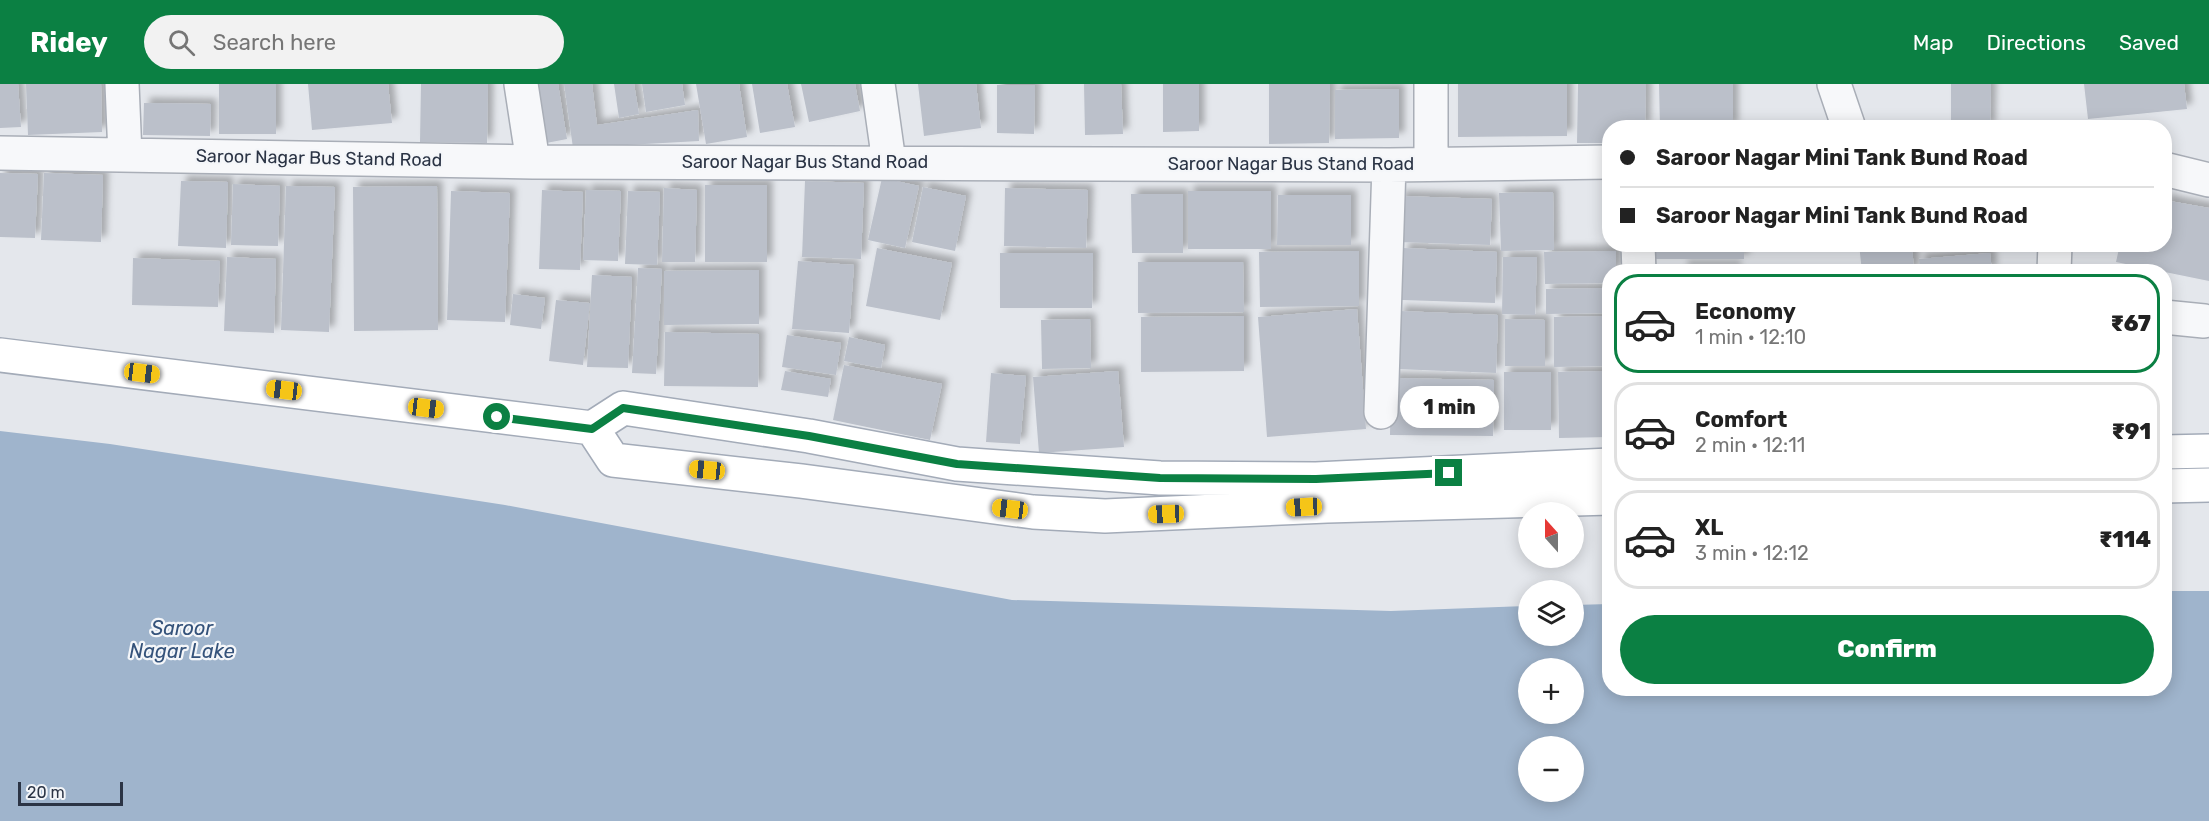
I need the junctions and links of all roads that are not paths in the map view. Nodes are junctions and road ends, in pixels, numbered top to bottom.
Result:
1 (122, 84) edge
2 (521, 84) edge
3 (878, 84) edge
4 (1431, 84) edge
5 (1834, 84) edge
6 (1846, 120) edge
7 (0, 153) edge
8 (125, 154) junction
9 (533, 162) junction
10 (889, 162) junction
11 (1602, 162) edge
12 (1431, 164) junction
13 (1389, 165) junction
14 (2172, 172) edge
15 (2209, 180) edge
16 (2172, 318) edge
17 (2204, 321) dead end
18 (0, 355) edge
19 (1381, 412) dead end
20 (592, 429) junction
21 (2190, 452) edge
22 (1602, 466) edge
23 (1101, 474) junction
24 (2189, 485) edge
25 (1471, 487) junction
26 (1602, 497) edge
27 (1105, 516) junction

1 - 8 street
2 - 9 street
3 - 10 street
4 - 12 street
5 - 6 street
7 - 8 street, Saroor Nagar Bus Stand Road
8 - 9 street, Saroor Nagar Bus Stand Road
9 - 10 street, Saroor Nagar Bus Stand Road
10 - 13 street, Saroor Nagar Bus Stand Road
11 - 12 street, Saroor Nagar Bus Stand Road
12 - 13 street, Saroor Nagar Bus Stand Road
13 - 19 street
14 - 15 street
16 - 17 street
18 - 20 main road
20 - 23 main road
20 - 27 main road
21 - 24 main road
22 - 25 main road
23 - 25 main road
23 - 27 main road
25 - 26 main road
25 - 27 main road

